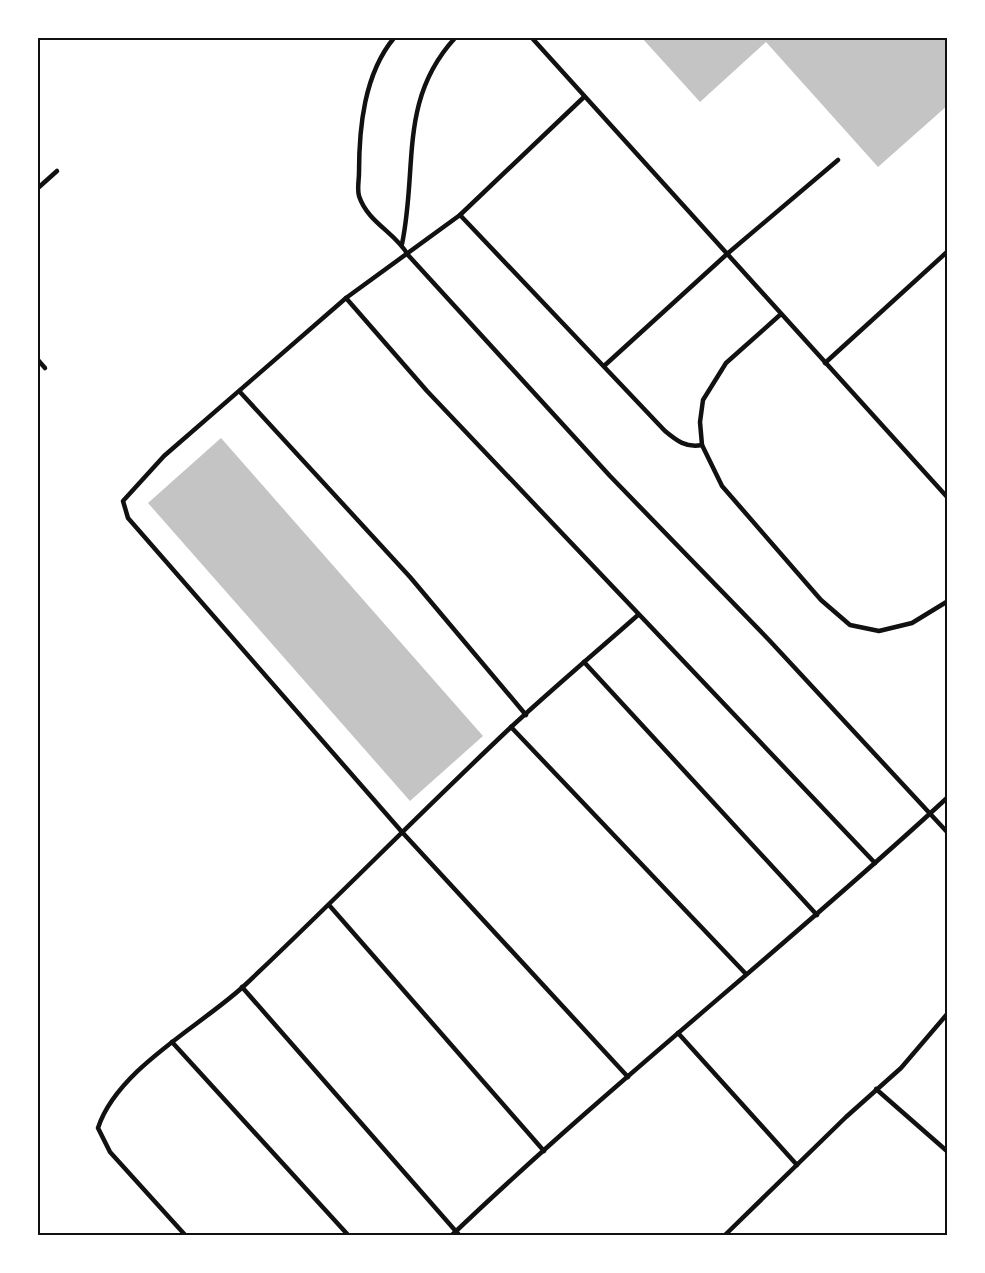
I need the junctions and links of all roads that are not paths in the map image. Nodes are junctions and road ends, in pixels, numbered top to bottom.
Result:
1 (394, 38) edge
2 (455, 38) edge
3 (532, 38) edge
4 (584, 97) junction
5 (838, 160) dead end
6 (57, 171) dead end
7 (38, 188) edge
8 (460, 215) junction
9 (402, 244) junction
10 (948, 251) edge
11 (727, 254) junction
12 (408, 255) junction
13 (346, 298) junction
14 (781, 314) junction
15 (38, 360) edge
16 (825, 363) junction
17 (604, 366) junction
18 (45, 368) dead end
19 (240, 392) junction
20 (702, 445) junction
21 (948, 498) edge
22 (948, 602) edge
23 (638, 615) junction
24 (584, 662) junction
25 (526, 715) junction
26 (511, 728) junction
27 (948, 797) edge
28 (930, 813) junction
29 (402, 832) junction
30 (948, 834) edge
31 (874, 863) junction
32 (329, 905) junction
33 (817, 915) junction
34 (746, 974) junction
35 (242, 987) junction
36 (948, 1013) edge
37 (678, 1033) junction
38 (172, 1042) junction
39 (628, 1077) junction
40 (876, 1089) junction
41 (544, 1150) junction
42 (948, 1152) edge
43 (797, 1165) junction
44 (458, 1233) edge
45 (186, 1236) edge
46 (349, 1236) edge
47 (451, 1236) edge
48 (724, 1236) edge

1 - 9 lane
2 - 9 lane
3 - 4 lane
4 - 8 lane
4 - 11 lane
5 - 11 lane
6 - 7 lane
8 - 12 lane
8 - 17 lane
9 - 12 lane
10 - 16 lane
11 - 14 lane
11 - 17 lane
12 - 13 lane
12 - 28 lane
13 - 19 lane
13 - 23 lane
14 - 16 lane
14 - 20 lane
15 - 18 lane
16 - 21 lane
17 - 20 lane
19 - 25 lane
19 - 29 lane
20 - 22 lane
23 - 24 lane
23 - 31 lane
24 - 25 lane
24 - 33 lane
25 - 26 lane
26 - 29 lane
26 - 34 lane
27 - 28 lane
28 - 30 lane
28 - 31 lane
29 - 32 lane
29 - 39 lane
31 - 33 lane
32 - 35 lane
32 - 41 lane
33 - 34 lane
34 - 37 lane
35 - 38 lane
35 - 44 lane
36 - 40 lane
37 - 39 lane
37 - 43 lane
38 - 45 lane
38 - 46 lane
39 - 41 lane
40 - 42 lane
40 - 43 lane
41 - 44 lane
43 - 48 lane
44 - 47 lane

